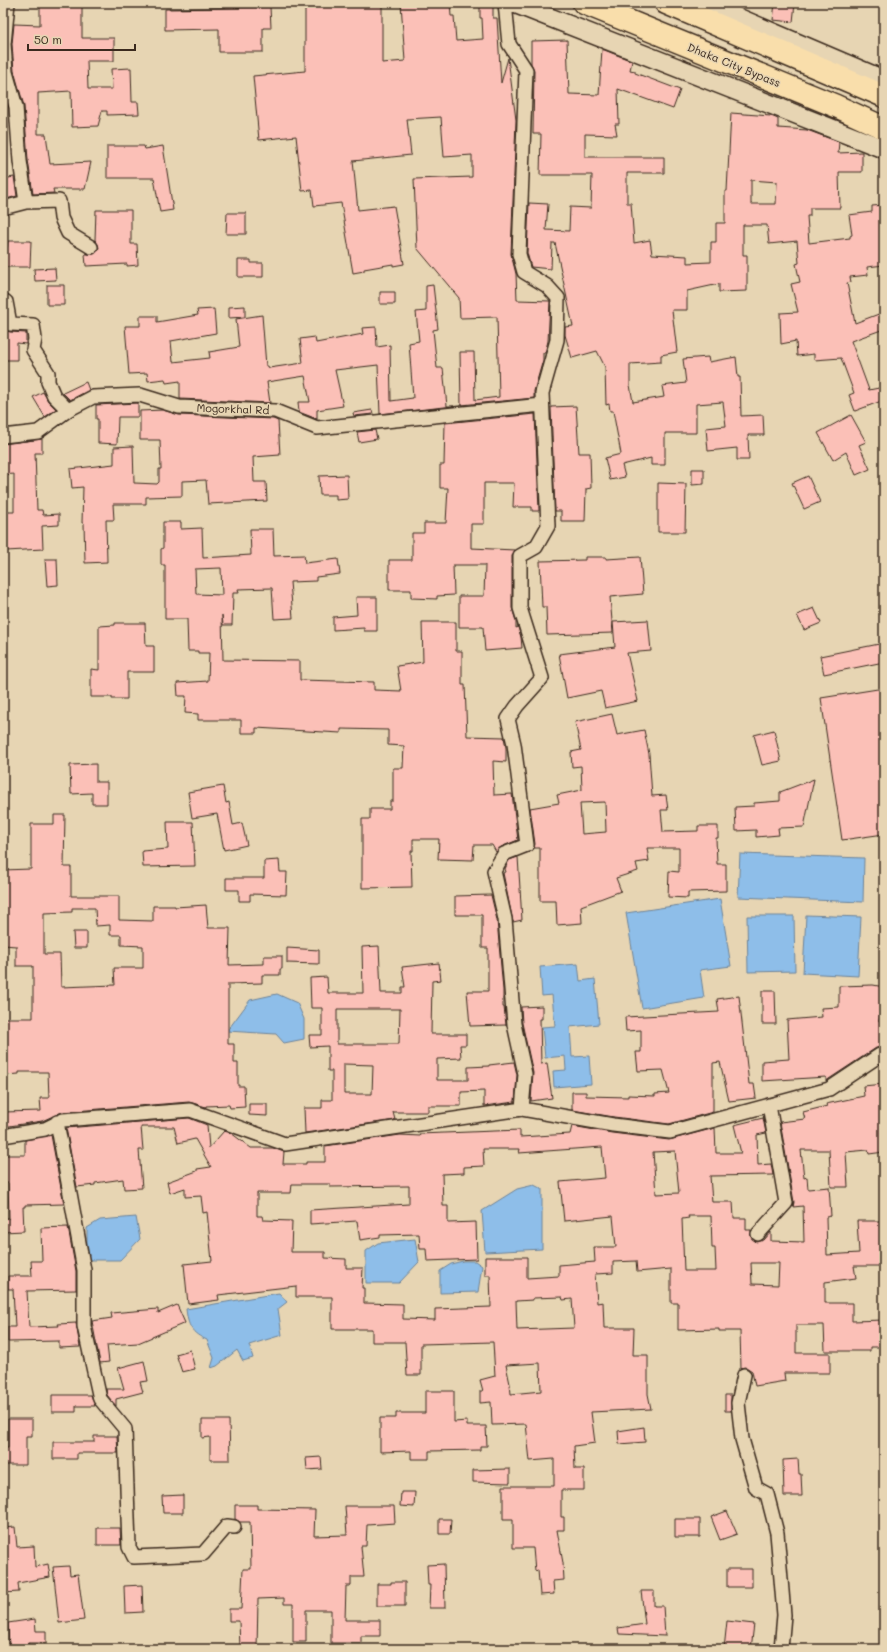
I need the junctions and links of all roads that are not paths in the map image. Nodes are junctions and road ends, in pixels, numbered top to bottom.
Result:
1 (8, 3) edge
2 (505, 3) edge
3 (514, 3) edge
4 (584, 3) edge
5 (666, 3) edge
6 (704, 3) edge
7 (884, 80) edge
8 (884, 96) edge
9 (884, 128) edge
10 (884, 149) edge
11 (26, 202) junction
12 (3, 208) edge
13 (91, 247) dead end
14 (3, 300) edge
15 (542, 404) junction
16 (68, 410) junction
17 (3, 436) edge
18 (884, 1055) edge
19 (769, 1105) junction
20 (522, 1109) junction
21 (57, 1122) junction
22 (3, 1136) edge
23 (758, 1234) dead end
24 (744, 1375) dead end
25 (234, 1527) dead end
26 (781, 1649) edge

1 - 11 street
2 - 15 street
3 - 10 main road
4 - 9 highway, Dhaka City Bypass
5 - 8 highway
6 - 7 main road
11 - 12 street
11 - 13 street
14 - 16 street
15 - 16 street, Mogorkhal Rd
15 - 20 street
16 - 17 street, Mogorkhal Rd
18 - 19 street
19 - 20 street
19 - 23 street
20 - 21 street
21 - 22 street
21 - 25 street
24 - 26 street

